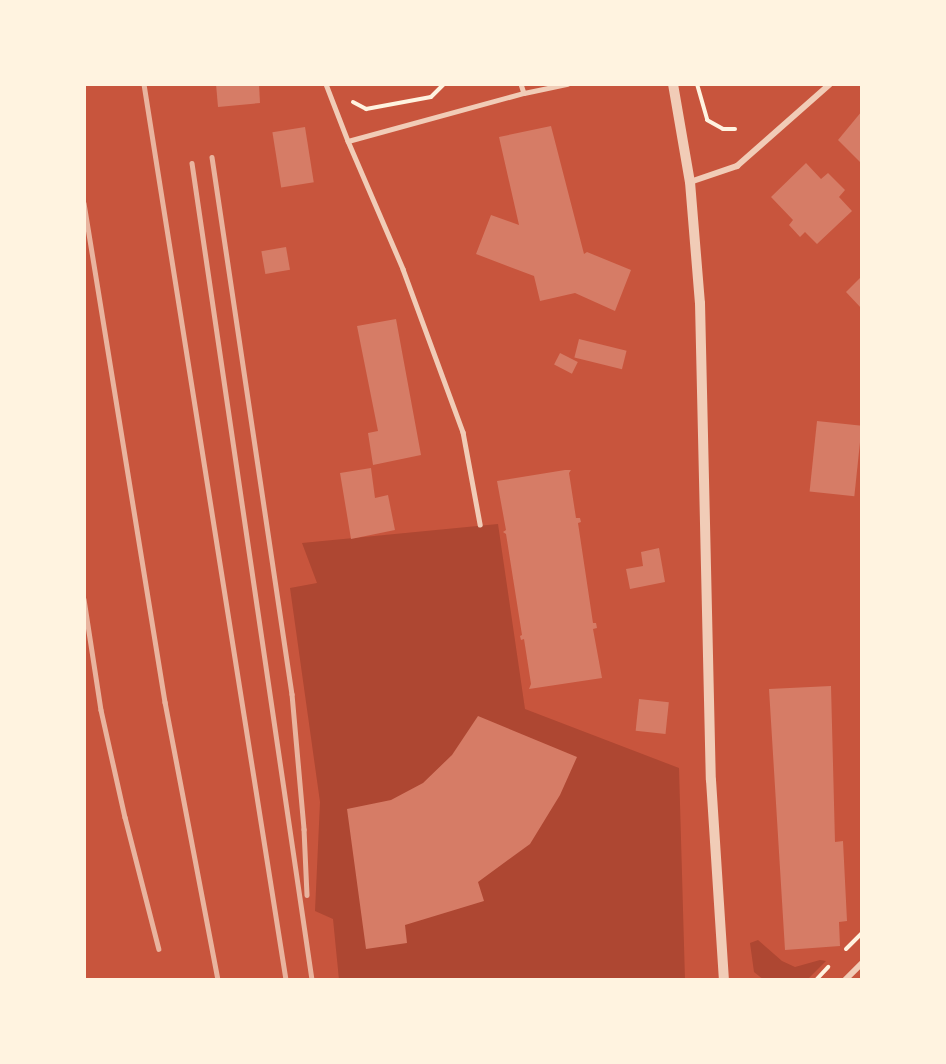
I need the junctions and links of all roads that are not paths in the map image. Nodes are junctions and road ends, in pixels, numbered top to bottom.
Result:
1 (327, 84) edge
2 (521, 84) edge
3 (567, 84) edge
4 (673, 84) edge
5 (830, 84) edge
6 (524, 93) junction
7 (348, 141) junction
8 (690, 182) junction
9 (480, 524) dead end
10 (862, 963) edge
11 (724, 980) edge
12 (845, 980) edge

1 - 7 lane
2 - 6 lane
3 - 6 lane
4 - 8 street
5 - 8 street
6 - 7 lane
7 - 9 lane
8 - 11 street
10 - 12 street

